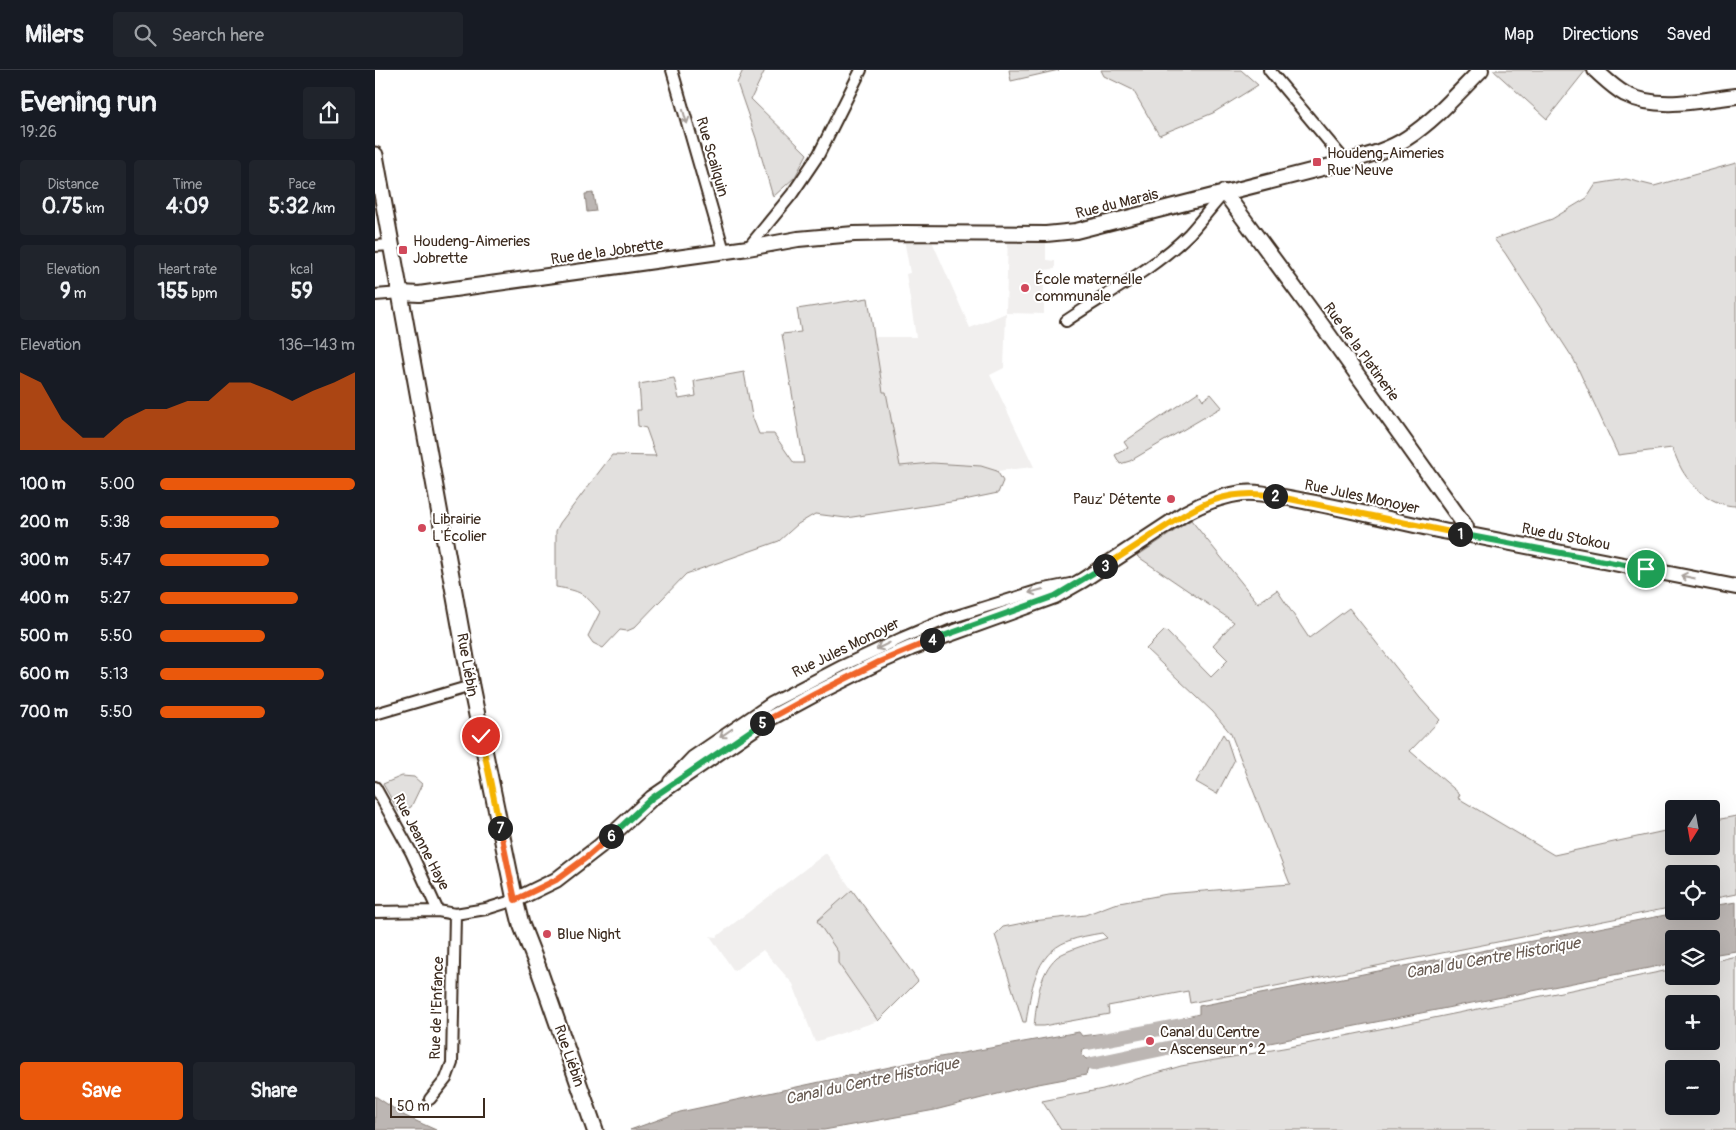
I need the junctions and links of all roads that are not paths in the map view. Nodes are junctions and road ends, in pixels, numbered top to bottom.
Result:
1 (672, 70) edge
2 (861, 70) edge
3 (1269, 70) edge
4 (1481, 70) edge
5 (1595, 70) edge
6 (1736, 96) edge
7 (375, 155) edge
8 (1346, 162) junction
9 (1224, 192) junction
10 (391, 245) junction
11 (375, 246) edge
12 (748, 248) junction
13 (724, 251) junction
14 (401, 294) junction
15 (375, 295) edge
16 (1066, 321) dead end
17 (1448, 532) joint
18 (1465, 534) junction
19 (1736, 587) edge
20 (471, 686) junction
21 (375, 714) edge
22 (375, 787) edge
23 (515, 900) junction
24 (375, 912) edge
25 (438, 912) junction
26 (455, 914) junction
27 (430, 1099) dead end
28 (592, 1123) edge

1 -> 13 street, Rue Scailquin
2 - 12 street
3 - 8 street
4 - 8 street, Rue du Marais
5 - 6 street
7 - 10 main road, Rue Liébin
8 - 9 street, Rue du Marais
9 - 12 street, Rue du Marais
9 - 16 street
9 - 18 street, Rue de la Platinerie
10 - 11 street
10 - 14 main road, Rue Liébin
12 - 13 street, Rue du Marais
13 - 14 street, Rue de la Jobrette
14 - 15 street, Rue de la Jobrette
14 - 20 main road, Rue Liébin
17 - 18 street, Rue du Stokou
17 - 23 street, Rue Jules Monoyer
19 -> 18 street, Rue du Stokou
20 - 21 street
20 - 23 main road, Rue Liébin
22 - 25 street, Rue Jeanne Haye
23 - 26 street
23 - 28 main road, Rue Liébin
24 - 25 street
25 - 26 street
26 - 27 street, Rue de l'Enfance

